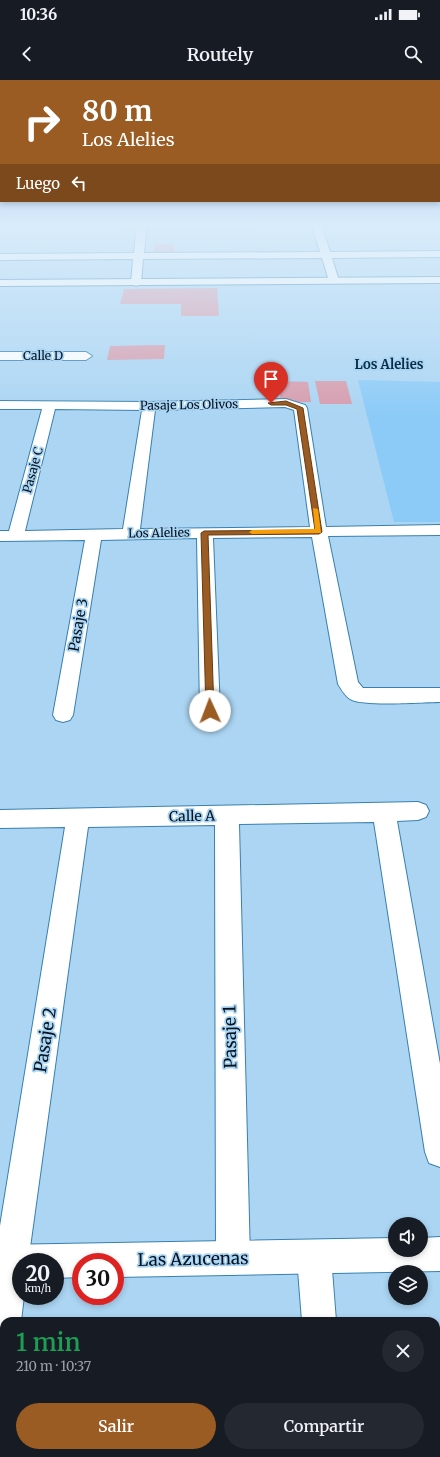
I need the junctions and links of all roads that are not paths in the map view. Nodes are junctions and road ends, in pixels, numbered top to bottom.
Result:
1 (0, 356) edge
2 (86, 356) dead end
3 (50, 404) junction
4 (0, 405) edge
5 (149, 406) junction
6 (440, 530) edge
7 (319, 532) junction
8 (204, 533) junction
9 (94, 534) junction
10 (131, 534) junction
11 (16, 535) junction
12 (0, 536) edge
13 (440, 694) edge
14 (210, 711) dead end
15 (63, 715) dead end
16 (418, 811) dead end
17 (384, 813) junction
18 (227, 816) junction
19 (78, 818) junction
20 (0, 819) edge
21 (440, 1152) edge
22 (440, 1254) edge
23 (314, 1257) junction
24 (233, 1258) junction
25 (6, 1262) edge
26 (4, 1317) edge
27 (319, 1317) edge

1 - 2 street, Calle D
3 - 4 street, Pasaje Los Olivos
3 - 5 street, Pasaje Los Olivos
3 - 11 street, Pasaje C
5 - 7 street, Pasaje Los Olivos
5 - 10 street
6 - 7 street, Los Alelies
7 - 8 street, Los Alelies
7 - 13 street
8 - 10 street, Los Alelies
8 - 14 street
9 - 10 street, Los Alelies
9 - 11 street, Los Alelies
9 - 15 street, Pasaje 3
11 - 12 street, Los Alelies
16 - 17 street, Calle A
17 - 18 street, Calle A
17 - 21 street
18 - 19 street, Calle A
18 - 24 street, Pasaje 1
19 - 20 street, Calle A
19 - 25 street, Pasaje 2
22 - 23 street, Las Azucenas
23 - 24 street, Las Azucenas
23 - 27 street
24 - 25 street, Las Azucenas
25 - 26 street, Pasaje 2

